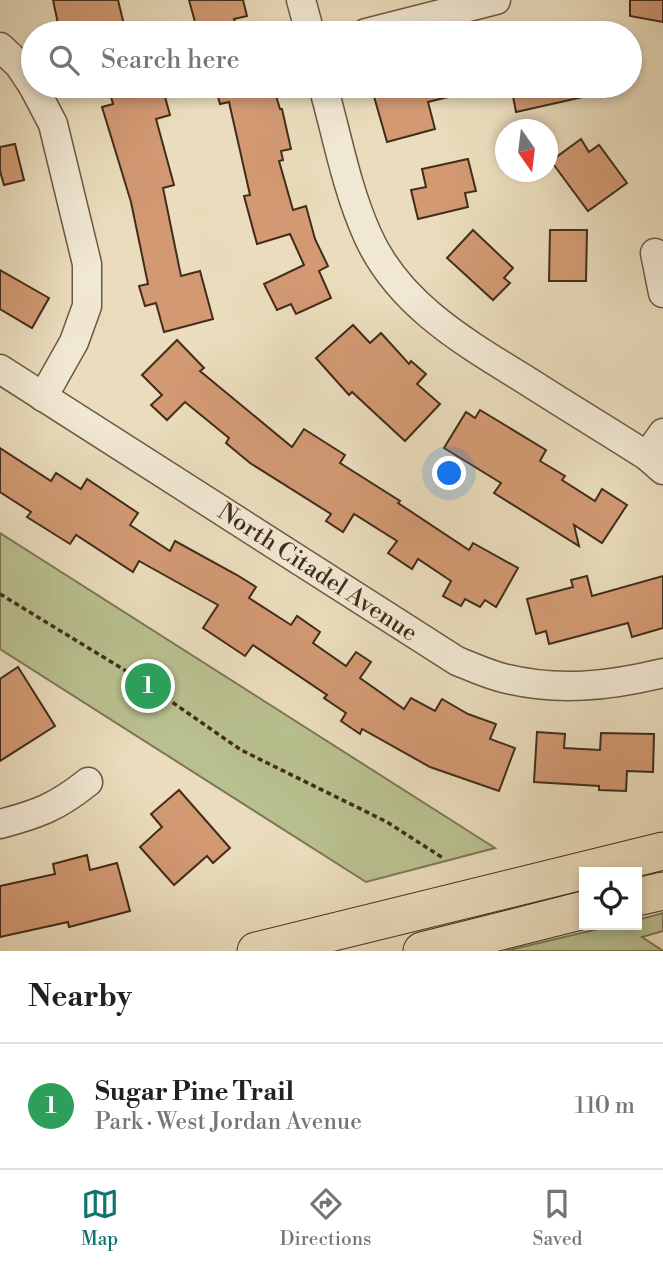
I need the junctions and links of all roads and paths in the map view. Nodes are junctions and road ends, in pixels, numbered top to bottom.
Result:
1 (301, 0) edge
2 (496, 0) edge
3 (307, 21) edge
4 (413, 21) edge
5 (0, 47) edge
6 (21, 68) edge
7 (39, 98) edge
8 (326, 98) edge
9 (655, 253) dead end
10 (663, 293) edge
11 (0, 369) edge
12 (43, 397) junction
13 (663, 433) edge
14 (655, 463) edge
15 (0, 594) edge
16 (663, 673) edge
17 (88, 782) dead end
18 (0, 824) edge
19 (663, 850) edge
20 (443, 858) dead end
21 (663, 872) edge
22 (642, 882) edge
23 (663, 891) edge
24 (642, 896) edge
25 (429, 909) junction
26 (579, 911) edge
27 (435, 950) edge
28 (256, 951) edge

1 - 3 street
2 - 4 street
5 - 6 street
7 - 12 street
8 - 14 street
9 - 10 street
11 - 12 street, North Citadel Avenue
12 - 16 street, North Citadel Avenue
13 - 14 street
15 - 20 path
17 - 18 street
19 - 25 main road
21 - 22 main road
23 - 24 main road
25 - 27 street
25 - 28 main road
26 - 27 main road

